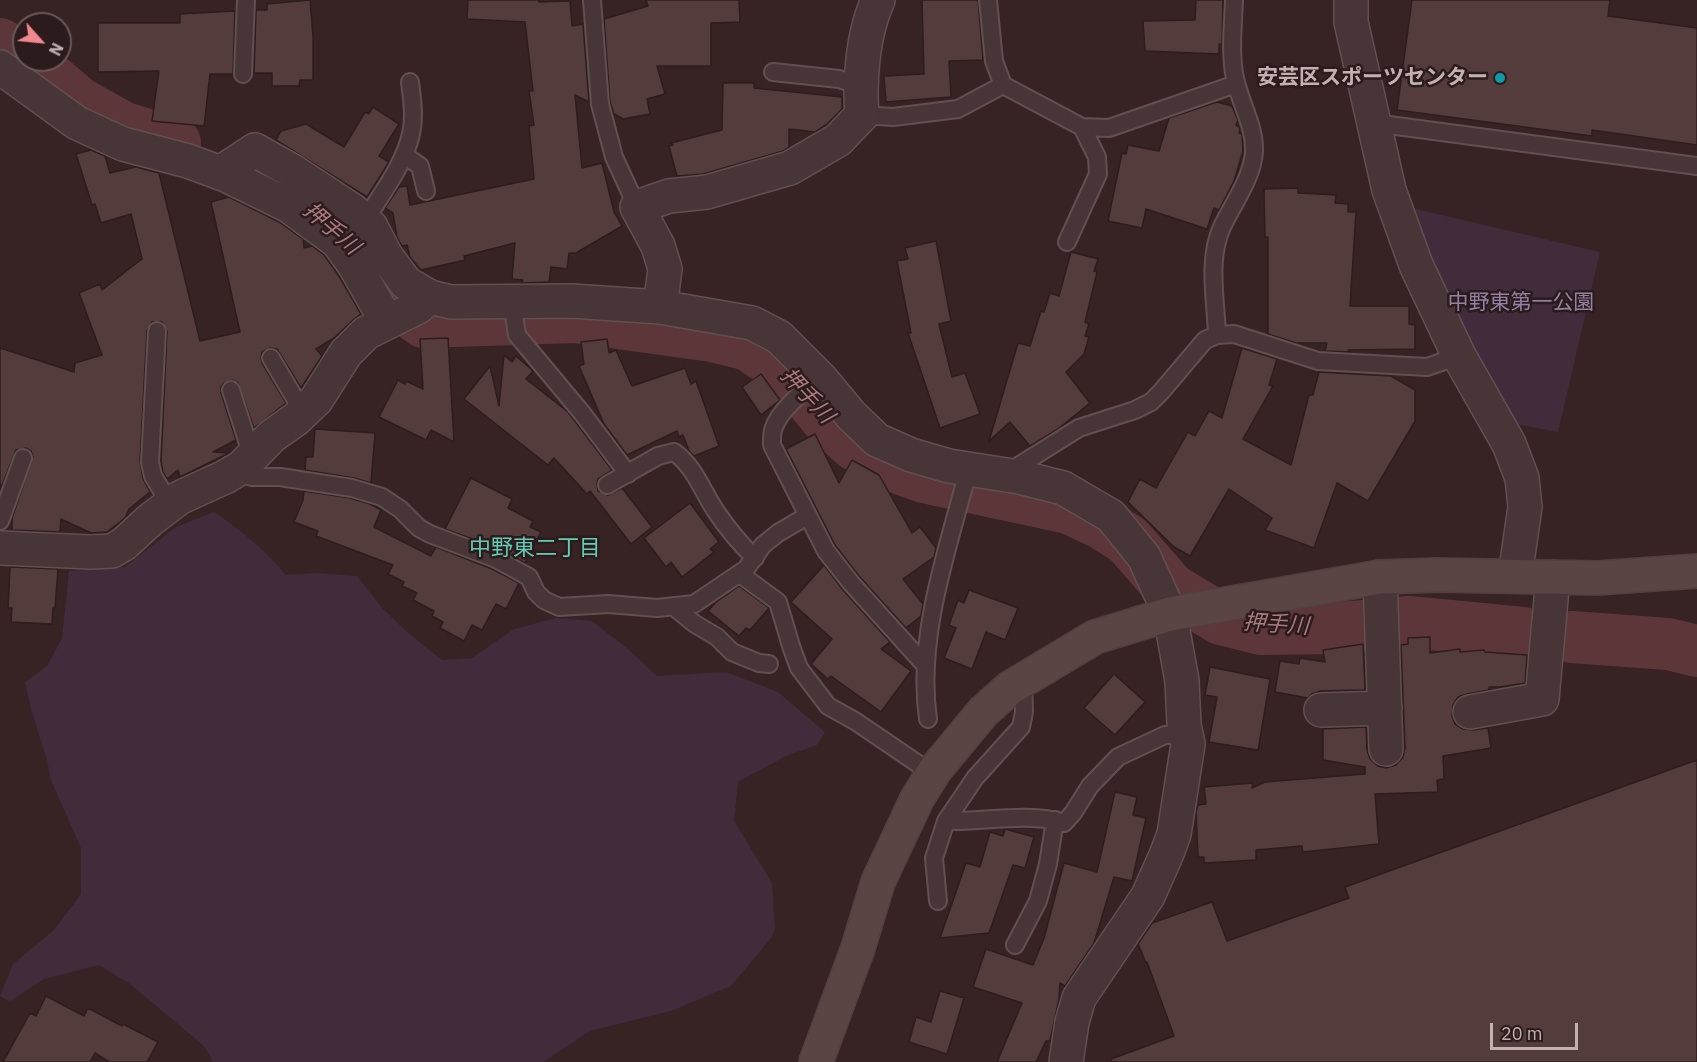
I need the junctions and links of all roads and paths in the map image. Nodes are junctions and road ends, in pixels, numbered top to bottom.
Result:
1 (246, 0) edge
2 (592, 0) edge
3 (878, 0) edge
4 (988, 0) edge
5 (1234, 0) edge
6 (1350, 0) edge
7 (0, 68) edge
8 (773, 72) dead end
9 (243, 74) dead end
10 (410, 82) dead end
11 (1236, 84) junction
12 (1003, 85) junction
13 (861, 100) junction
14 (1374, 123) junction
15 (1082, 127) junction
16 (404, 155) junction
17 (1697, 166) edge
18 (221, 172) junction
19 (426, 191) dead end
20 (637, 207) junction
21 (364, 221) junction
22 (1067, 242) dead end
23 (430, 297) junction
24 (512, 301) junction
25 (660, 307) junction
26 (389, 320) junction
27 (157, 331) dead end
28 (1217, 335) junction
29 (1459, 356) junction
30 (271, 358) dead end
31 (822, 380) junction
32 (231, 390) dead end
33 (303, 412) junction
34 (23, 458) dead end
35 (243, 464) junction
36 (969, 468) junction
37 (628, 474) junction
38 (1005, 474) junction
39 (607, 485) dead end
40 (170, 504) junction
41 (807, 516) junction
42 (0, 521) edge
43 (0, 548) edge
44 (754, 558) junction
45 (740, 574) junction
46 (1515, 576) junction
47 (1380, 577) junction
48 (1553, 577) junction
49 (1696, 577) edge
50 (673, 606) junction
51 (1170, 614) junction
52 (769, 664) dead end
53 (925, 665) junction
54 (1023, 679) junction
55 (1384, 708) junction
56 (1321, 711) dead end
57 (1470, 712) dead end
58 (928, 719) dead end
59 (1186, 735) junction
60 (1386, 749) dead end
61 (933, 774) junction
62 (1055, 820) junction
63 (946, 821) junction
64 (938, 901) dead end
65 (1015, 945) dead end
66 (816, 1062) edge
67 (1066, 1062) edge

1 - 9 lane
2 - 20 lane
3 - 13 street
4 - 12 lane
5 - 11 lane
6 - 14 street
7 - 18 street
8 - 13 lane
10 - 16 lane
11 - 15 lane
11 - 28 lane
12 - 13 lane
12 - 15 lane
13 - 20 street
14 - 17 lane
14 - 29 street
15 - 22 lane
16 - 19 lane
16 - 21 lane
18 - 21 street
18 - 26 street
20 - 25 street
21 - 23 street
23 - 24 street
23 - 26 street
24 - 25 street
24 - 37 lane
25 - 31 street
26 - 33 street
27 - 40 lane
28 - 29 lane
28 - 38 lane
29 - 46 street
30 - 33 lane
31 - 36 street
31 - 41 lane
32 - 35 lane
33 - 35 street
34 - 42 lane
35 - 40 street
35 - 50 lane
36 - 38 street
36 - 53 lane
37 - 39 lane
37 - 44 lane
38 - 51 street
40 - 43 street
41 - 44 lane
41 - 53 lane
44 - 45 lane
45 - 50 lane
45 - 61 lane
46 - 47 street
46 - 48 street
47 - 51 street
47 - 55 street
48 - 49 street
48 - 57 street
50 - 52 lane
51 - 54 street
51 - 59 street
53 - 58 lane
54 - 61 street
54 - 63 lane
55 - 56 street
55 - 60 street
59 - 62 lane
59 - 67 street
61 - 66 street
62 - 63 lane
62 - 65 lane
63 - 64 lane

